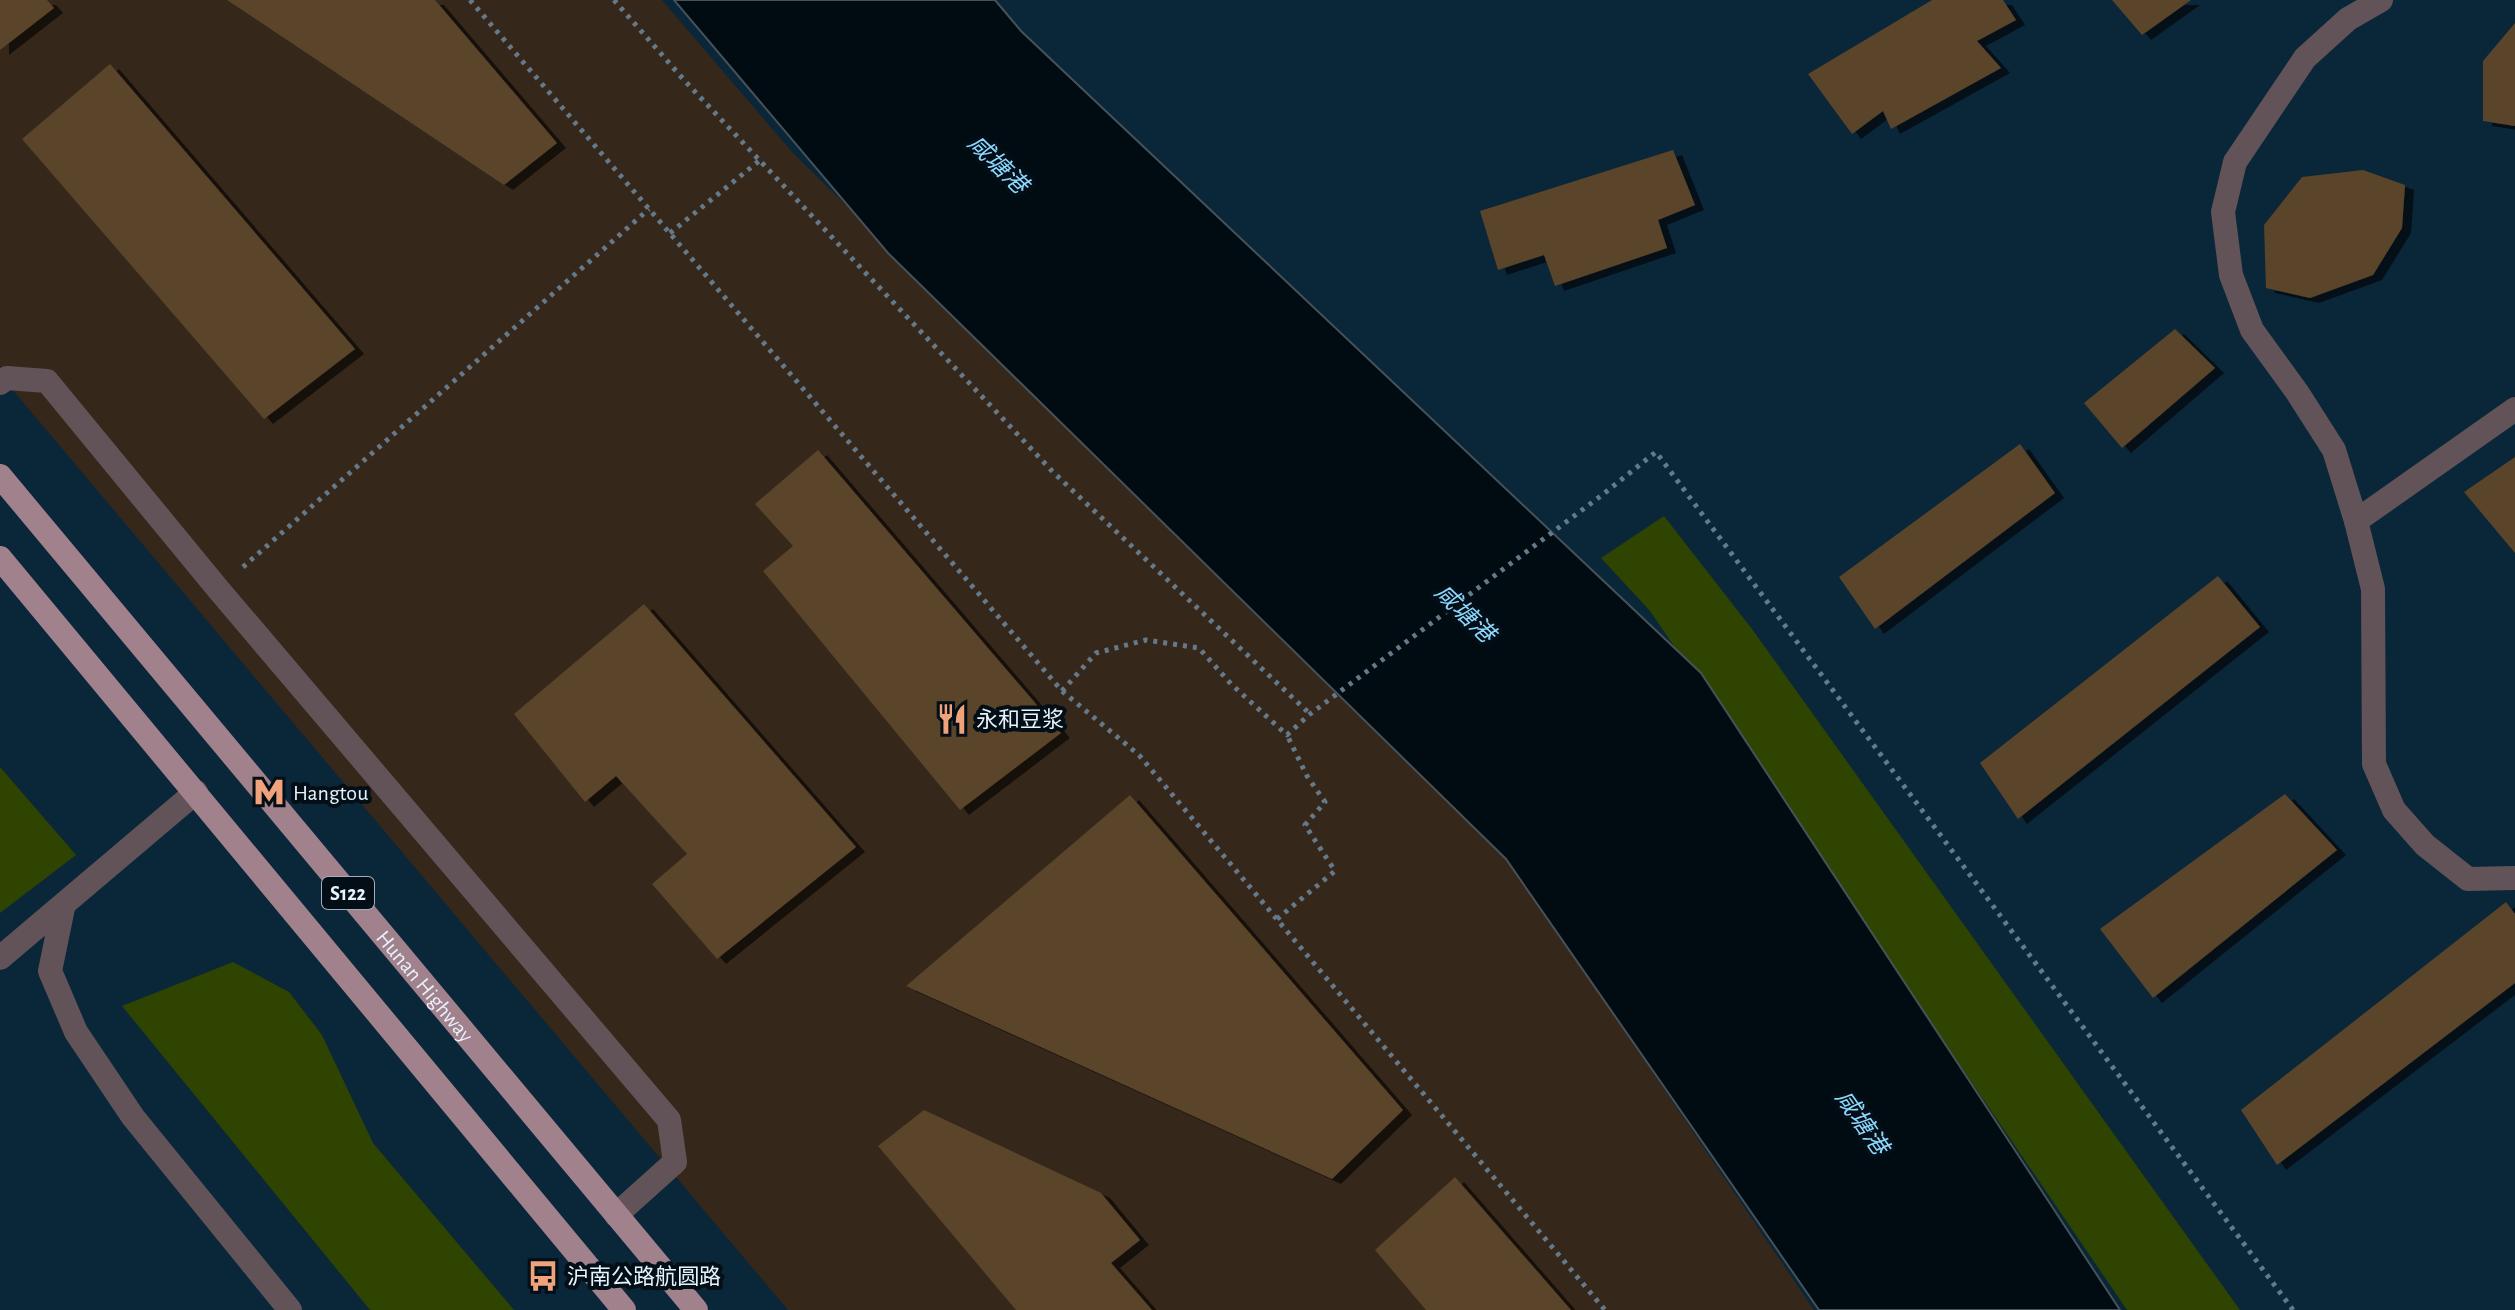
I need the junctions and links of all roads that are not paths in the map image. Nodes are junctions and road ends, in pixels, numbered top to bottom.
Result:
1 (2381, 0) edge
2 (0, 383) edge
3 (2515, 409) edge
4 (0, 476) edge
5 (2356, 521) junction
6 (0, 558) edge
7 (196, 792) junction
8 (2515, 878) edge
9 (63, 908) junction
10 (0, 958) edge
11 (616, 1215) junction
12 (290, 1310) edge
13 (624, 1310) edge
14 (696, 1310) edge

1 - 5 lane
2 - 11 lane
3 - 5 lane
4 - 11 main road, Hunan Highway / S122
5 - 8 lane
6 - 7 main road, S122
7 - 9 lane
7 - 13 main road, S122
9 - 10 lane
9 - 12 lane
11 - 14 main road, Hunan Highway / S122

